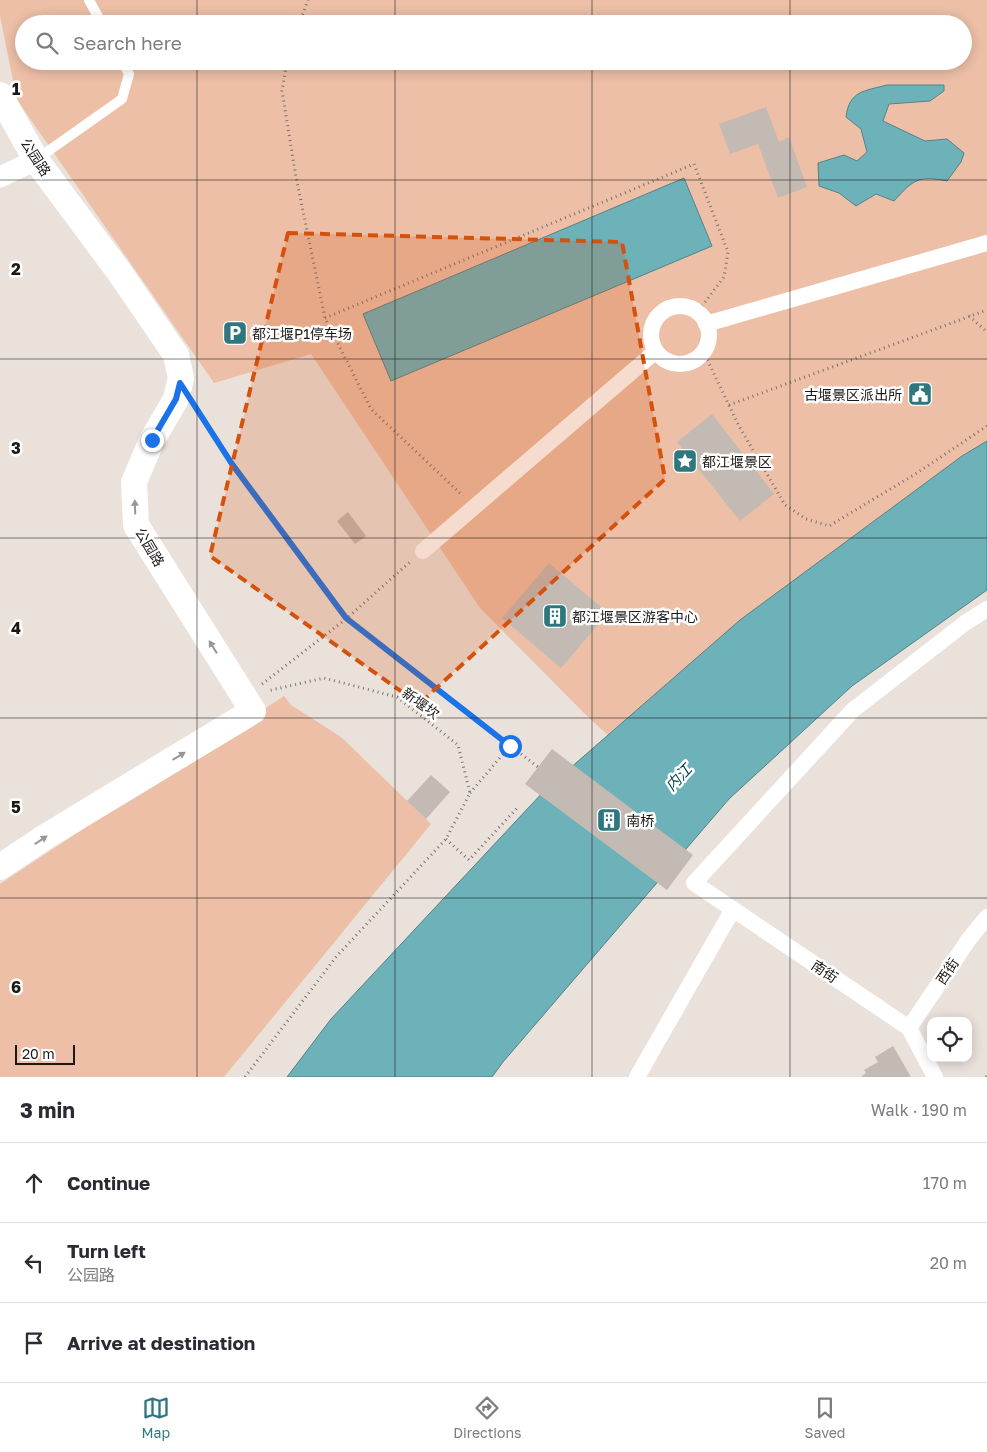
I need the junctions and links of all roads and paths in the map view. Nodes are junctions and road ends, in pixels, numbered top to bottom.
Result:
1 (89, 0) edge
2 (308, 0) edge
3 (97, 15) edge
4 (302, 15) edge
5 (127, 70) edge
6 (286, 70) edge
7 (0, 95) edge
8 (36, 160) junction
9 (0, 177) edge
10 (987, 243) edge
11 (987, 310) edge
12 (970, 316) junction
13 (325, 318) junction
14 (702, 318) junction
15 (987, 332) edge
16 (656, 350) junction
17 (703, 351) junction
18 (180, 383) junction
19 (729, 404) junction
20 (987, 426) edge
21 (474, 506) junction
22 (423, 551) joint
23 (987, 609) edge
24 (346, 618) junction
25 (244, 696) junction
26 (510, 746) junction
27 (538, 767) dead end
28 (470, 793) junction
29 (518, 807) dead end
30 (446, 839) junction
31 (0, 867) edge
32 (733, 909) junction
33 (987, 917) edge
34 (909, 1028) junction
35 (245, 1077) edge
36 (637, 1077) edge
37 (935, 1077) edge

1 - 3 lane
2 - 4 path
5 - 8 lane
6 - 13 path
7 - 8 street, 公园路
8 - 9 street
8 - 18 street, 公园路
10 - 14 street
11 - 12 path
12 - 15 path
12 - 19 path
13 - 14 path
13 - 21 path
14 - 16 street
14 - 17 street
16 - 17 street
16 - 21 street
17 - 19 path
18 - 24 path
25 -> 18 street, 公园路
19 - 20 path
21 - 22 street
22 - 24 path
23 - 32 street, 南街
24 - 25 path
24 - 26 path
25 - 28 path, 新堰坎
31 -> 25 street, 公园路
26 - 27 path
26 - 28 path
28 - 30 path
29 - 30 path
30 - 35 path
32 - 34 street, 南街
32 - 36 street
33 - 34 street, 西街
34 - 37 street, 南街

